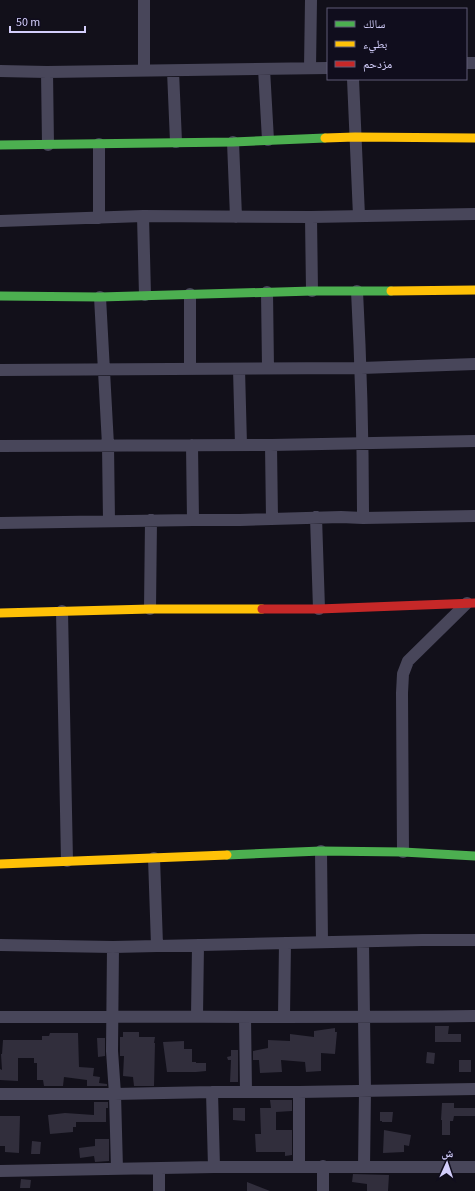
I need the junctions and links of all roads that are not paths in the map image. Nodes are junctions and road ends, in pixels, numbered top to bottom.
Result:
1 (144, 0) edge
2 (311, 0) edge
3 (310, 68) junction
4 (327, 68) edge
5 (264, 69) junction
6 (144, 70) junction
7 (0, 71) edge
8 (173, 71) junction
9 (47, 72) junction
10 (353, 80) edge
11 (355, 137) junction
12 (475, 138) edge
13 (268, 140) junction
14 (176, 142) junction
15 (233, 142) junction
16 (99, 144) junction
17 (0, 145) edge
18 (48, 145) junction
19 (475, 214) edge
20 (143, 216) junction
21 (359, 216) junction
22 (236, 217) junction
23 (311, 217) junction
24 (99, 218) junction
25 (0, 221) edge
26 (357, 290) junction
27 (475, 290) edge
28 (312, 291) junction
29 (267, 292) junction
30 (190, 294) junction
31 (145, 295) junction
32 (0, 296) edge
33 (100, 297) junction
34 (475, 364) edge
35 (239, 368) junction
36 (268, 368) junction
37 (361, 368) junction
38 (104, 369) junction
39 (190, 369) junction
40 (0, 370) edge
41 (475, 441) edge
42 (363, 443) junction
43 (192, 445) junction
44 (240, 445) junction
45 (271, 445) junction
46 (0, 446) edge
47 (108, 446) junction
48 (475, 516) edge
49 (316, 517) junction
50 (363, 518) junction
51 (272, 519) junction
52 (151, 520) junction
53 (193, 520) junction
54 (109, 521) junction
55 (0, 523) edge
56 (471, 603) edge
57 (319, 609) junction
58 (150, 610) junction
59 (62, 611) junction
60 (0, 613) edge
61 (321, 851) junction
62 (402, 852) junction
63 (475, 856) edge
64 (154, 858) junction
65 (67, 861) junction
66 (0, 864) edge
67 (475, 940) edge
68 (322, 942) junction
69 (363, 942) junction
70 (285, 943) junction
71 (0, 945) edge
72 (157, 945) junction
73 (198, 945) junction
74 (113, 947) junction
75 (111, 1016) junction
76 (197, 1016) junction
77 (284, 1016) junction
78 (475, 1016) edge
79 (0, 1017) edge
80 (245, 1017) junction
81 (364, 1017) junction
82 (475, 1089) edge
83 (365, 1091) junction
84 (212, 1092) junction
85 (246, 1092) junction
86 (299, 1092) junction
87 (0, 1094) edge
88 (115, 1094) junction
89 (299, 1166) junction
90 (323, 1166) junction
91 (214, 1167) junction
92 (364, 1167) junction
93 (475, 1167) edge
94 (117, 1169) junction
95 (159, 1169) junction
96 (0, 1171) edge
97 (159, 1191) edge
98 (323, 1191) edge

1 - 6 street
2 - 3 street
3 - 4 street
3 - 5 street
5 - 8 street
5 - 13 street
6 - 8 street
6 - 9 street
7 - 9 street
8 - 14 street
9 - 18 street
10 - 11 street
11 - 12 street
11 - 13 street
11 - 21 street
13 - 15 street
14 - 15 street
14 - 16 street
15 - 22 street
16 - 18 street
16 - 24 street
17 - 18 street
19 - 21 street
20 - 22 street
20 - 24 street
20 - 31 street
21 - 23 street
22 - 23 street
23 - 28 street
24 - 25 street
26 - 27 street
26 - 28 street
26 - 37 street
28 - 29 street
29 - 30 street
29 - 36 street
30 - 31 street
30 - 39 street
31 - 33 street
32 - 33 street
33 - 38 street
34 - 37 street
35 - 36 street
35 - 39 street
35 - 44 street
36 - 37 street
37 - 42 street
38 - 39 street
38 - 40 street
38 - 47 street
41 - 42 street
42 - 45 street
42 - 50 street
43 - 44 street
43 - 47 street
43 - 53 street
44 - 45 street
45 - 51 street
46 - 47 street
47 - 54 street
48 - 50 street
49 - 50 street
49 - 51 street
49 - 57 street
51 - 53 street
52 - 53 street
52 - 54 street
52 - 58 street
54 - 55 street
56 - 57 street
56 - 62 street
57 - 58 street
58 - 59 street
59 - 60 street
59 - 65 street
61 - 62 street
61 - 64 street
61 - 68 street
62 - 63 street
64 - 65 street
64 - 72 street
65 - 66 street
67 - 69 street
68 - 69 street
68 - 70 street
69 - 81 street
70 - 73 street
70 - 77 street
71 - 74 street
72 - 73 street
72 - 74 street
73 - 76 street
74 - 75 street
75 - 76 street
75 - 79 street
75 - 88 street
76 - 80 street
77 - 80 street
77 - 81 street
78 - 81 street
80 - 85 street
81 - 83 street
82 - 83 street
83 - 86 street
83 - 92 street
84 - 85 street
84 - 88 street
84 - 91 street
85 - 86 street
86 - 89 street
87 - 88 street
88 - 94 street
89 - 90 street
89 - 91 street
90 - 92 street
90 - 98 street
91 - 95 street
92 - 93 street
94 - 95 street
94 - 96 street
95 - 97 street

